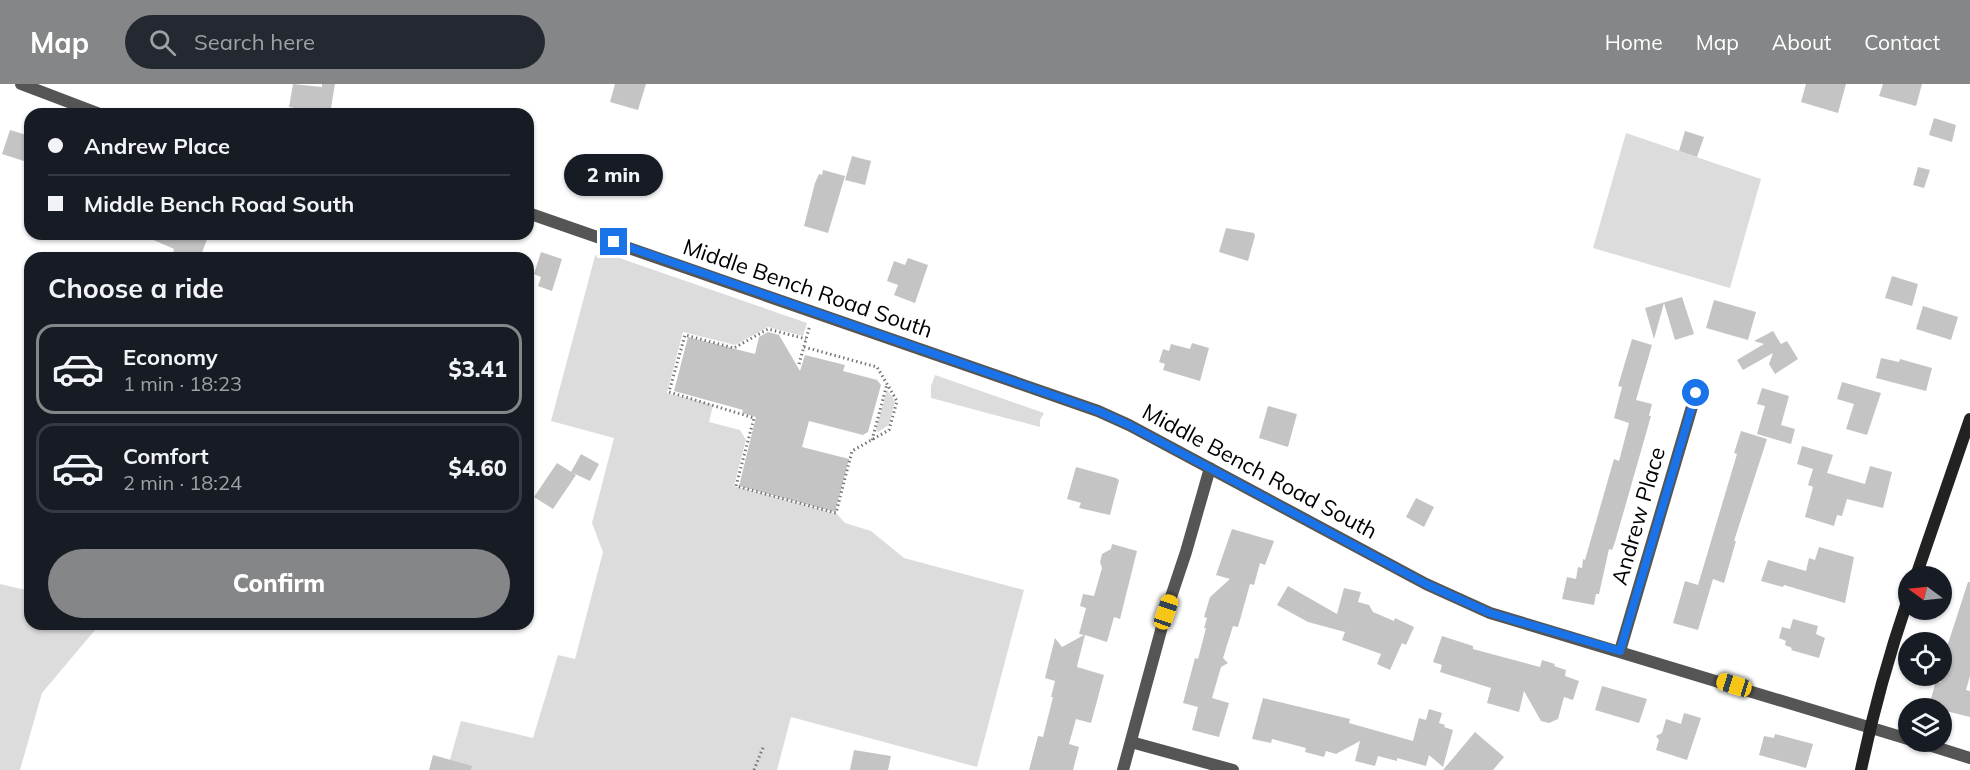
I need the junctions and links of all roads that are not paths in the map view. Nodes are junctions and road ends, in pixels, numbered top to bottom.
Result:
1 (21, 84) edge
2 (84, 108) edge
3 (534, 215) edge
4 (1696, 393) dead end
5 (1970, 419) edge
6 (1210, 468) junction
7 (1919, 566) edge
8 (1901, 620) edge
9 (1620, 651) junction
10 (1870, 727) junction
11 (1898, 736) edge
12 (1131, 742) junction
13 (1951, 752) edge
14 (1970, 758) edge
15 (1123, 770) edge
16 (1233, 770) edge
17 (1861, 770) edge

1 - 2 street
3 - 6 street, Middle Bench Road South
4 - 9 street, Andrew Place
5 - 7 main road
6 - 9 street, Middle Bench Road South
6 - 12 street
8 - 10 main road
9 - 10 street, Middle Bench Road South
10 - 11 street, Middle Bench Road South
10 - 17 main road
12 - 15 street
12 - 16 street
13 - 14 street

